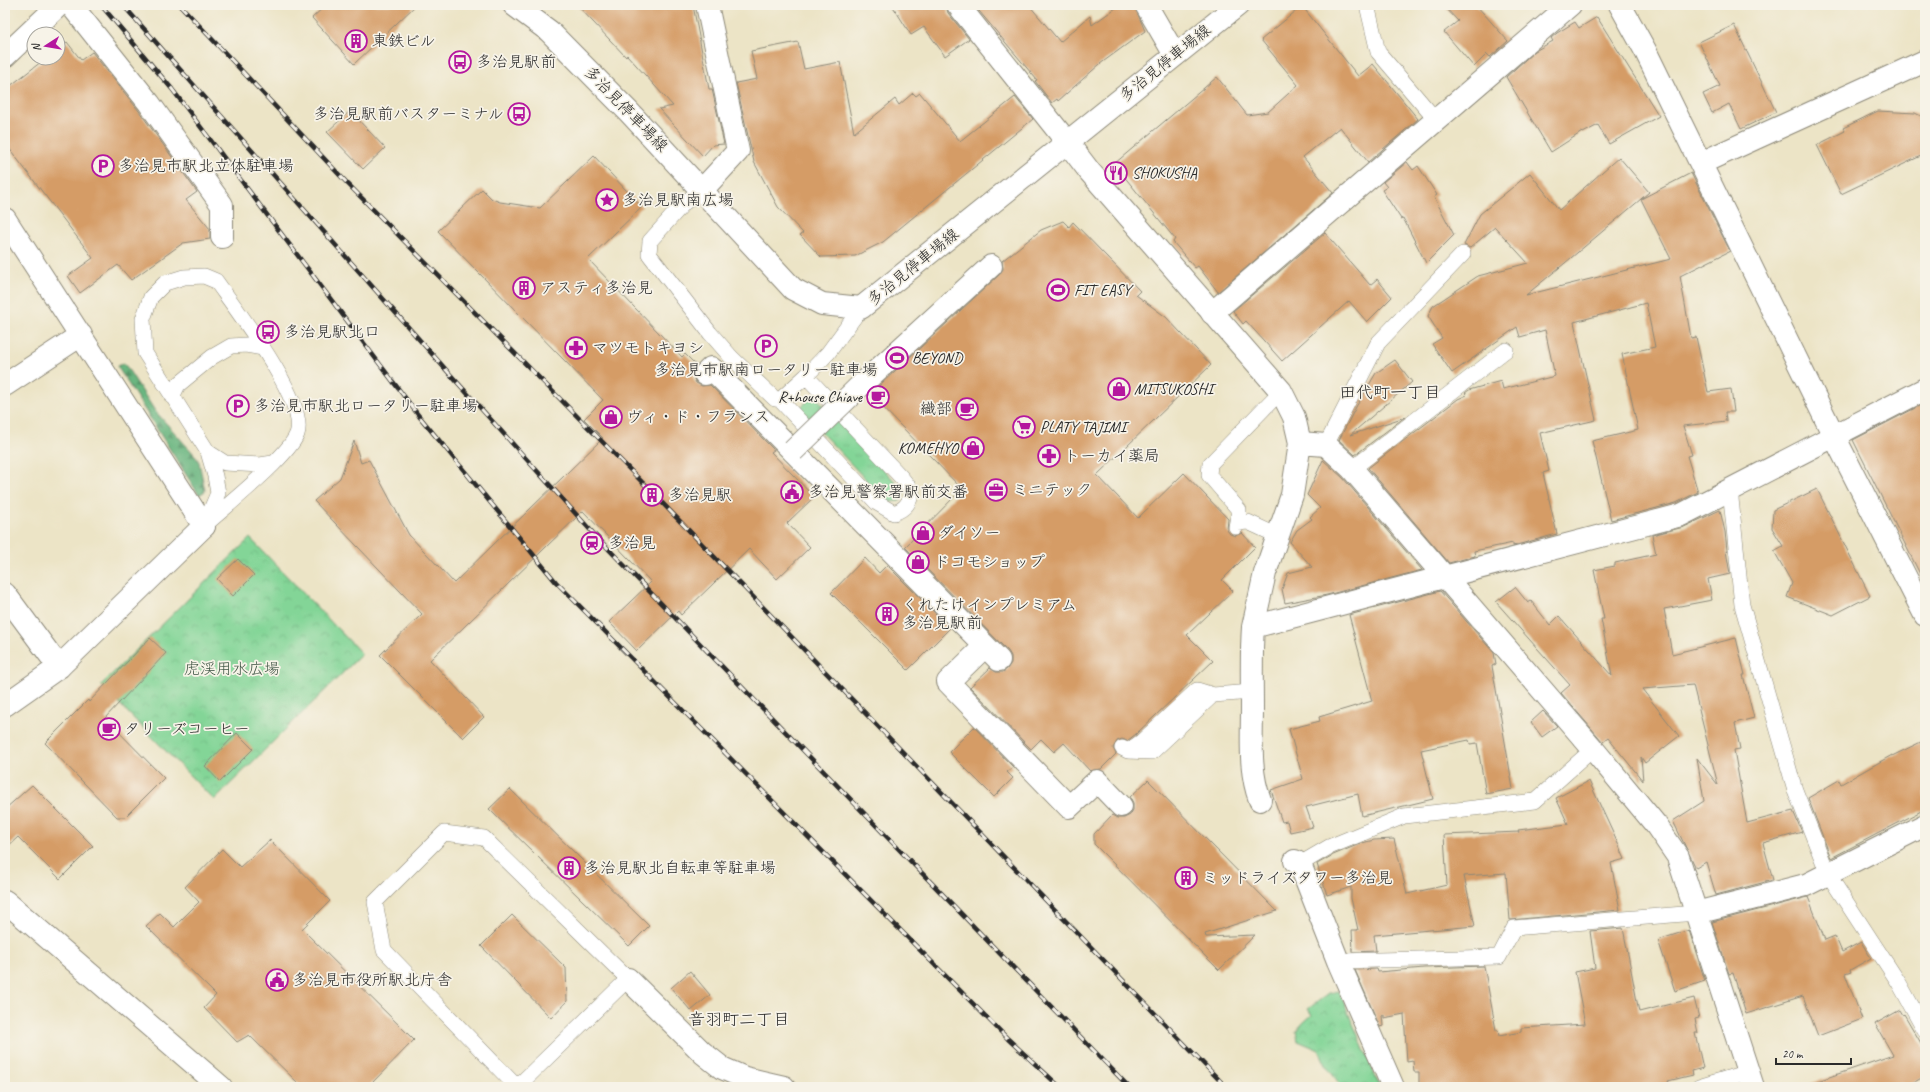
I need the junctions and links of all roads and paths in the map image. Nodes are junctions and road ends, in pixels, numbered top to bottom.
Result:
1 (59, 5) edge
2 (71, 5) edge
3 (514, 5) edge
4 (708, 5) edge
5 (958, 5) edge
6 (1146, 5) edge
7 (1238, 5) edge
8 (1367, 5) edge
9 (1570, 5) edge
10 (1620, 5) edge
11 (1175, 55) junction
12 (5, 56) edge
13 (1925, 61) edge
14 (1436, 120) junction
15 (1067, 142) junction
16 (1701, 163) junction
17 (702, 189) junction
18 (5, 219) edge
19 (222, 237) dead end
20 (1463, 254) dead end
21 (991, 266) dead end
22 (861, 308) junction
23 (1212, 313) junction
24 (81, 335) junction
25 (263, 348) junction
26 (1506, 350) dead end
27 (705, 374) dead end
28 (806, 376) junction
29 (5, 385) edge
30 (1925, 389) edge
31 (1281, 390) junction
32 (172, 397) junction
33 (780, 400) junction
34 (1834, 436) junction
35 (1300, 443) junction
36 (1326, 445) junction
37 (793, 451) junction
38 (208, 452) junction
39 (273, 463) junction
40 (1352, 469) junction
41 (1730, 489) junction
42 (204, 526) junction
43 (1278, 536) junction
44 (1444, 577) junction
45 (5, 594) edge
46 (1925, 616) edge
47 (1253, 628) junction
48 (59, 667) junction
49 (1252, 692) junction
50 (5, 705) edge
51 (1593, 749) junction
52 (1125, 750) dead end
53 (1260, 800) dead end
54 (1121, 806) dead end
55 (1925, 825) edge
56 (1298, 863) joint
57 (1828, 874) junction
58 (5, 901) edge
59 (1696, 913) junction
60 (1338, 961) junction
61 (628, 979) junction
62 (1925, 1030) edge
63 (1750, 1079) edge
64 (222, 1087) edge
65 (517, 1087) edge
66 (784, 1087) edge
67 (1394, 1087) edge
68 (1699, 1087) edge

1 - 12 street
2 - 19 street
3 - 17 street, 多治見停車場線
4 - 17 street
5 - 15 street
6 - 11 street
7 - 11 street, 多治見停車場線
8 - 14 lane
9 - 14 street
10 - 16 street
11 - 15 street, 多治見停車場線
13 - 16 street
14 - 23 street
15 - 22 street, 多治見停車場線
15 - 23 street
16 - 34 street
17 - 22 street, 多治見停車場線
17 - 33 lane
18 - 24 street
20 - 36 lane
21 - 37 street, bridge
22 - 28 lane
23 - 31 street
24 - 29 street
24 - 42 street
25 - 32 lane
25 - 32 lane
25 - 39 lane
26 - 40 lane
27 - 37 street
28 - 33 lane
28 - 33 lane
30 - 34 street
31 - 35 street
31 - 43 lane
32 - 38 lane
34 - 41 street
34 - 46 street
35 - 36 street
35 - 43 street
36 - 40 street
37 - 54 street
38 - 39 lane
38 - 42 lane
39 - 42 lane
40 - 44 street
41 - 44 street
41 - 57 lane
42 - 48 street
43 - 47 street
44 - 47 street
44 - 51 street
45 - 48 street
47 - 49 street
48 - 50 street
49 - 52 lane
49 - 53 street
51 - 56 lane
51 - 59 street
55 - 57 street
56 - 60 street
57 - 59 street
57 - 62 lane
58 - 64 street
59 - 60 lane
59 - 63 street
60 - 67 street
61 - 65 lane
61 - 65 lane
61 - 66 street
63 - 68 lane

